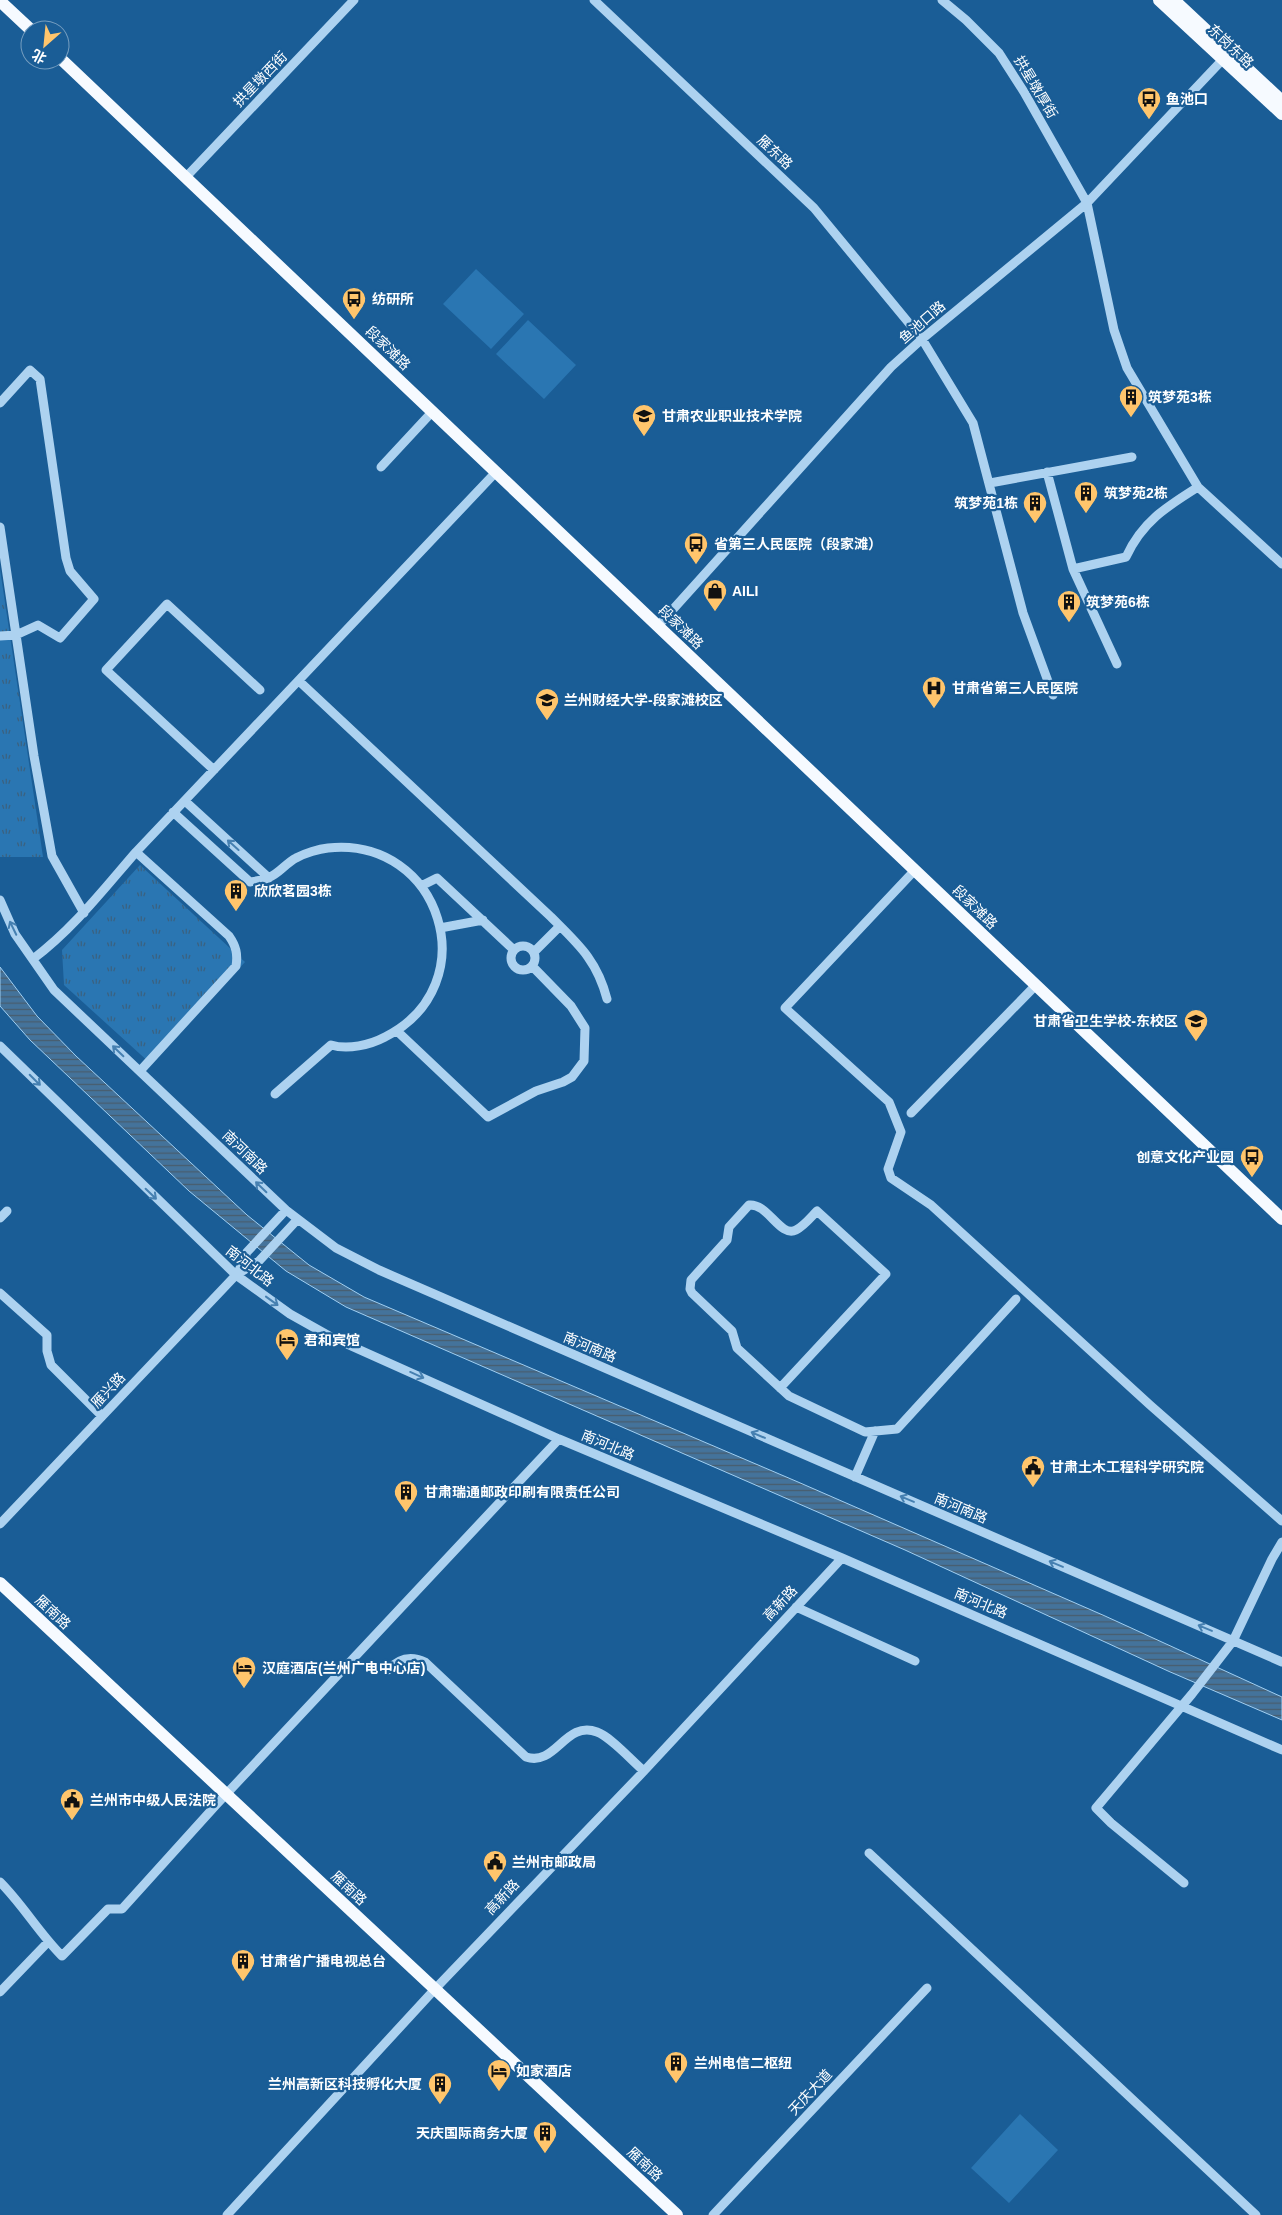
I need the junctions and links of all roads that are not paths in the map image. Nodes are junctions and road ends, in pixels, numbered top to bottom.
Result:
1 (354, 0) edge
2 (594, 0) edge
3 (942, 0) edge
4 (1160, 0) edge
5 (1174, 0) edge
6 (0, 1) edge
7 (20, 20) edge
8 (1227, 55) junction
9 (70, 67) edge
10 (1282, 101) edge
11 (1282, 114) edge
12 (186, 177) junction
13 (1086, 203) junction
14 (922, 339) junction
15 (0, 403) edge
16 (433, 412) junction
17 (1132, 457) dead end
18 (381, 467) dead end
19 (496, 472) junction
20 (1047, 472) junction
21 (990, 483) junction
22 (1198, 487) junction
23 (0, 527) edge
24 (1282, 564) edge
25 (1073, 569) junction
26 (658, 626) junction
27 (16, 635) junction
28 (0, 636) edge
29 (1117, 664) dead end
30 (298, 681) junction
31 (260, 690) dead end
32 (1053, 695) dead end
33 (214, 770) junction
34 (185, 800) junction
35 (173, 812) junction
36 (136, 852) junction
37 (915, 870) junction
38 (269, 878) junction
39 (421, 886) junction
40 (0, 900) edge
41 (84, 913) junction
42 (483, 920) junction
43 (560, 926) junction
44 (440, 928) junction
45 (514, 950) junction
46 (534, 952) junction
47 (33, 959) junction
48 (532, 967) junction
49 (1036, 986) junction
50 (607, 999) dead end
51 (397, 1031) junction
52 (0, 1046) edge
53 (140, 1071) junction
54 (275, 1094) dead end
55 (911, 1113) dead end
56 (286, 1210) junction
57 (297, 1220) junction
58 (1282, 1220) edge
59 (236, 1275) junction
60 (0, 1293) edge
61 (1016, 1299) dead end
62 (780, 1388) junction
63 (102, 1416) junction
64 (875, 1431) junction
65 (559, 1439) junction
66 (855, 1477) junction
67 (1282, 1521) edge
68 (0, 1524) edge
69 (1282, 1542) edge
70 (842, 1558) junction
71 (0, 1583) edge
72 (796, 1607) junction
73 (1233, 1641) junction
74 (915, 1661) dead end
75 (1282, 1662) edge
76 (388, 1670) dead end
77 (1181, 1704) junction
78 (1282, 1750) edge
79 (644, 1771) junction
80 (226, 1794) junction
81 (870, 1853) dead end
82 (0, 1882) edge
83 (1184, 1883) dead end
84 (48, 1942) junction
85 (927, 1988) dead end
86 (435, 1989) junction
87 (0, 1992) edge
88 (227, 2215) edge
89 (677, 2215) edge
90 (713, 2215) edge
91 (1256, 2215) edge

1 - 12 street, 拱星墩西街
2 - 14 street, 雁东路
3 - 13 street, 拱星墩厚街
4 - 8 main road, 东岗东路
5 - 8 main road, 东岗东路
6 - 7 main road
8 - 10 main road, 东岗东路
8 - 11 main road, 东岗东路
8 - 13 street, 鱼池口路
9 - 12 main road, 段家滩路
12 - 16 main road, 段家滩路
13 - 14 street, 鱼池口路
13 - 22 street, 拱星墩厚街
14 - 21 street
14 - 26 street, 鱼池口路
15 - 27 street
16 - 18 street
16 - 19 main road, 段家滩路
17 - 20 street
19 - 26 main road, 段家滩路
19 - 30 street
20 - 21 street
20 - 25 street
21 - 32 street
22 - 24 street, 拱星墩厚街
22 - 25 street
23 - 27 street
25 - 29 street
26 - 37 main road, 段家滩路
27 - 28 street
27 - 41 street
30 - 33 street
30 - 43 street
31 - 33 street
33 - 34 street
34 - 35 street
38 -> 34 street
35 - 36 street
35 - 38 street
36 - 41 street
36 - 53 street
37 - 49 main road, 段家滩路
37 - 67 street
38 - 39 street
39 - 42 street
39 - 44 street
47 -> 40 street, 南河南路
41 - 47 street
42 - 44 street
42 - 45 street
43 - 46 street
43 - 50 street
44 - 51 street
45 - 46 street
45 - 48 street
46 - 48 street
53 -> 47 street, 南河南路
48 - 51 street
49 - 55 street
49 - 58 main road, 段家滩路
51 - 54 street
52 -> 59 street, 南河北路
56 -> 53 street, 南河南路
56 - 57 street, 南河南路
56 - 59 street
57 - 59 street
66 -> 57 street, 南河南路
59 - 63 street, 雁兴路
59 -> 65 street, 南河北路
60 - 63 street
61 - 64 street
62 - 62 street
62 - 64 street
63 - 68 street, 雁兴路
64 - 66 street
65 - 70 street, 南河北路
65 - 80 street
73 -> 66 street, 南河南路
69 - 73 street
70 - 72 street, 高新路
70 - 77 street, 南河北路
71 - 80 main road, 雁南路
72 - 74 street
72 - 79 street, 高新路
73 - 75 street, 南河南路
73 - 77 street
76 - 79 street
77 - 78 street, 南河北路
77 - 83 street
79 - 86 street, 高新路
80 - 84 street
80 - 86 main road, 雁南路
81 - 91 street
82 - 84 street
84 - 87 street
85 - 90 street, 天庆大道
86 - 88 street, 高新路
86 - 89 main road, 雁南路

